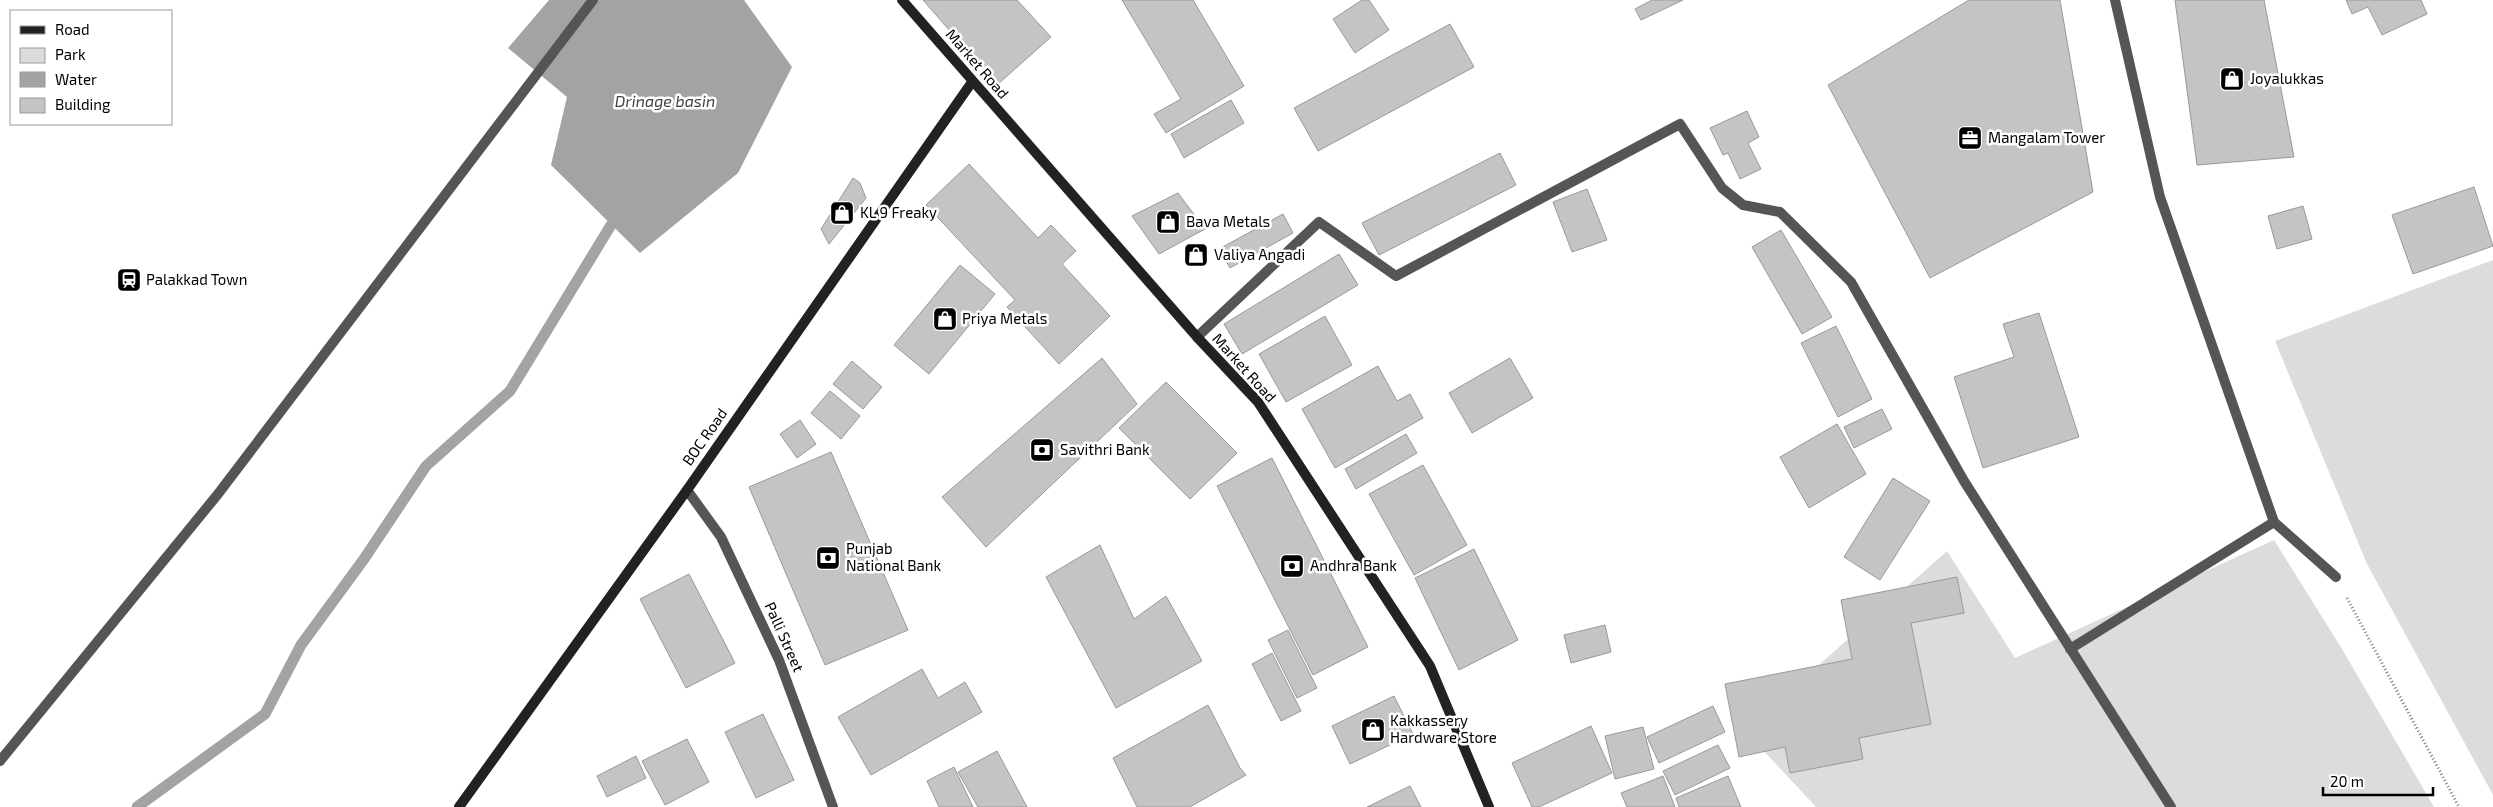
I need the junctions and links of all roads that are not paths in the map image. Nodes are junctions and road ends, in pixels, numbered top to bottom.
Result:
1 (593, 0) edge
2 (902, 0) edge
3 (2115, 0) edge
4 (972, 82) junction
5 (1197, 337) junction
6 (687, 490) junction
7 (2274, 522) junction
8 (2336, 577) road end
9 (2070, 648) junction
10 (0, 761) edge
11 (459, 807) edge
12 (833, 807) edge
13 (1489, 807) edge
14 (2171, 807) edge

1 - 10 street
2 - 4 main road, Market Road
3 - 7 street
4 - 5 main road, Market Road
4 - 6 main road, BOC Road
5 - 9 street
5 - 13 main road, Market Road
6 - 11 main road, BOC Road
6 - 12 street, Palli Street
7 - 8 street
7 - 9 street
9 - 14 street

